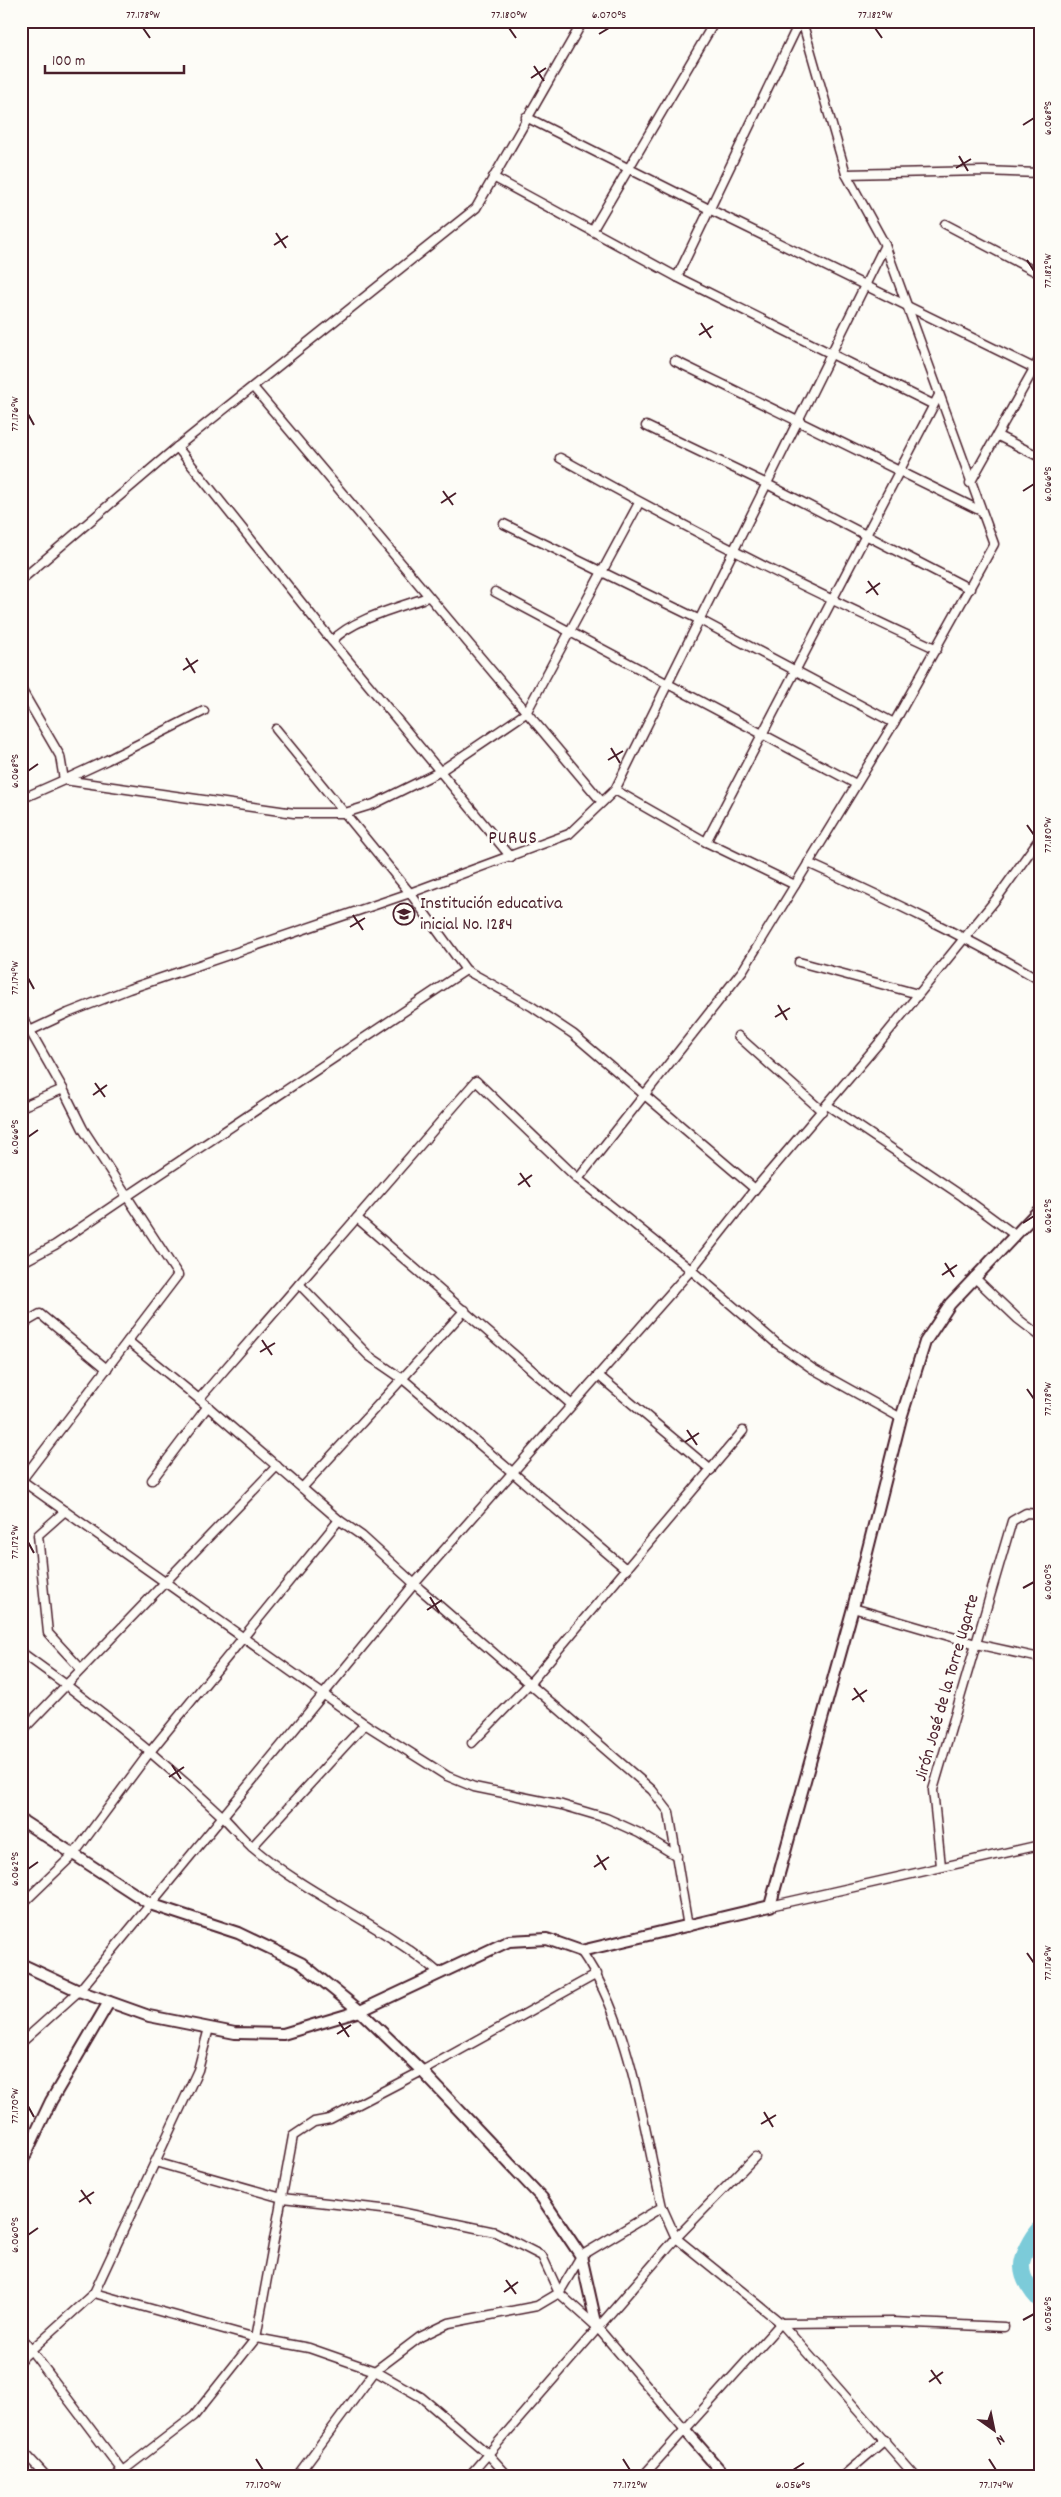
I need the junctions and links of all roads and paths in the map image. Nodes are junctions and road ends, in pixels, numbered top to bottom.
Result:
1 (583, 21) edge
2 (715, 21) edge
3 (801, 21) edge
4 (526, 117) junction
5 (629, 169) junction
6 (1040, 173) edge
7 (846, 174) junction
8 (493, 177) junction
9 (709, 210) junction
10 (945, 224) dead end
11 (592, 231) junction
12 (885, 245) junction
13 (1040, 274) edge
14 (677, 277) junction
15 (863, 284) junction
16 (908, 306) junction
17 (830, 352) junction
18 (1040, 358) edge
19 (675, 361) dead end
20 (1037, 369) edge
21 (253, 387) junction
22 (939, 395) junction
23 (932, 404) junction
24 (796, 420) junction
25 (646, 426) dead end
26 (998, 436) junction
27 (177, 447) junction
28 (1040, 457) edge
29 (560, 458) dead end
30 (899, 470) junction
31 (970, 483) junction
32 (767, 484) junction
33 (639, 502) junction
34 (981, 511) junction
35 (504, 524) dead end
36 (865, 534) junction
37 (734, 551) junction
38 (601, 572) junction
39 (21, 580) edge
40 (970, 589) junction
41 (495, 592) dead end
42 (428, 597) junction
43 (831, 600) junction
44 (700, 620) junction
45 (568, 632) junction
46 (332, 641) junction
47 (937, 649) junction
48 (794, 670) junction
49 (666, 684) junction
50 (21, 689) edge
51 (204, 710) dead end
52 (526, 713) junction
53 (894, 723) junction
54 (276, 729) dead end
55 (761, 735) junction
56 (439, 772) junction
57 (64, 780) junction
58 (856, 784) junction
59 (615, 790) junction
60 (21, 799) edge
61 (602, 802) junction
62 (345, 813) junction
63 (1040, 838) edge
64 (706, 842) junction
65 (511, 857) junction
66 (808, 863) junction
67 (795, 885) junction
68 (410, 893) junction
69 (964, 938) junction
70 (799, 962) dead end
71 (466, 970) junction
72 (1040, 980) edge
73 (918, 994) junction
74 (21, 1015) edge
75 (31, 1032) junction
76 (21, 1035) edge
77 (738, 1036) dead end
78 (63, 1089) junction
79 (645, 1095) junction
80 (21, 1107) edge
81 (824, 1108) junction
82 (578, 1179) junction
83 (755, 1188) junction
84 (126, 1197) junction
85 (1040, 1209) edge
86 (357, 1218) junction
87 (1015, 1235) junction
88 (21, 1263) edge
89 (691, 1270) junction
90 (974, 1277) junction
91 (299, 1284) junction
92 (465, 1310) junction
93 (21, 1325) edge
94 (1040, 1336) edge
95 (128, 1341) junction
96 (107, 1368) junction
97 (599, 1376) junction
98 (404, 1380) junction
99 (199, 1399) junction
100 (208, 1406) junction
101 (572, 1406) junction
102 (901, 1418) junction
103 (743, 1431) dead end
104 (277, 1466) junction
105 (711, 1470) junction
106 (514, 1474) junction
107 (21, 1480) edge
108 (152, 1480) dead end
109 (302, 1488) junction
110 (65, 1511) junction
111 (1040, 1514) edge
112 (339, 1520) junction
113 (628, 1570) junction
114 (166, 1582) junction
115 (415, 1583) junction
116 (853, 1608) junction
117 (243, 1635) junction
118 (976, 1644) junction
119 (21, 1652) edge
120 (1040, 1658) edge
121 (81, 1669) junction
122 (66, 1683) junction
123 (530, 1683) junction
124 (323, 1695) junction
125 (365, 1724) junction
126 (21, 1732) edge
127 (472, 1744) dead end
128 (149, 1752) junction
129 (223, 1817) junction
130 (21, 1820) edge
131 (1040, 1845) edge
132 (252, 1847) junction
133 (74, 1854) junction
134 (676, 1856) junction
135 (941, 1866) junction
136 (150, 1904) junction
137 (21, 1905) edge
138 (770, 1906) junction
139 (688, 1926) junction
140 (581, 1951) junction
141 (21, 1964) edge
142 (440, 1974) junction
143 (597, 1974) junction
144 (79, 1991) junction
145 (109, 2002) junction
146 (360, 2011) junction
147 (209, 2028) junction
148 (21, 2043) edge
149 (422, 2071) junction
150 (756, 2157) dead end
151 (155, 2162) junction
152 (21, 2164) edge
153 (282, 2198) junction
154 (662, 2207) junction
155 (676, 2238) junction
156 (581, 2256) junction
157 (94, 2293) junction
158 (559, 2293) junction
159 (781, 2323) junction
160 (597, 2327) junction
161 (1004, 2327) dead end
162 (21, 2337) edge
163 (256, 2338) junction
164 (32, 2350) junction
165 (21, 2359) edge
166 (375, 2371) junction
167 (685, 2430) junction
168 (885, 2440) junction
169 (21, 2449) edge
170 (488, 2454) junction
171 (121, 2474) edge
172 (46, 2476) edge
173 (297, 2476) edge
174 (469, 2476) edge
175 (508, 2476) edge
176 (643, 2476) edge
177 (725, 2476) edge
178 (843, 2476) edge
179 (915, 2476) edge

1 - 4 street
2 - 5 street
3 - 7 street
3 - 9 street
4 - 5 street
4 - 8 street
5 - 9 street
5 - 11 street
6 - 7 street
7 - 12 street
8 - 11 street
8 - 21 street
9 - 14 street
9 - 15 street
10 - 13 street
11 - 14 street
12 - 15 street
12 - 16 street
14 - 17 street
15 - 16 street
15 - 17 street
16 - 20 street
16 - 22 street
17 - 23 street
17 - 24 street
18 - 20 street
19 - 24 street
20 - 26 street
21 - 27 street
21 - 42 street
22 - 23 street
22 - 31 street
23 - 30 street
24 - 30 street
24 - 32 street
25 - 32 street
26 - 28 street
26 - 31 street
27 - 39 street
27 - 46 street
29 - 33 street
30 - 34 street
30 - 36 street
31 - 34 street
32 - 36 street
32 - 37 street
33 - 37 street
33 - 38 street
34 - 40 street
35 - 38 street
36 - 40 street
36 - 43 street
37 - 43 street
37 - 44 street
38 - 44 street
38 - 45 street
40 - 47 street
41 - 45 street
42 - 46 street
42 - 52 street
43 - 47 street
43 - 48 street
44 - 48 street
44 - 49 street
45 - 49 street
45 - 52 street
46 - 56 street
47 - 53 street
48 - 53 street
48 - 55 street
49 - 55 street
49 - 59 street
50 - 57 street
51 - 57 street
52 - 56 street
52 - 61 street
53 - 58 street
54 - 62 street
55 - 58 street
55 - 64 street
56 - 62 street
56 - 65 street
57 - 60 street
57 - 62 street
58 - 66 street
59 - 61 street
59 - 64 street
61 - 65 street
62 - 68 street
63 - 69 street
64 - 67 street
65 - 68 street
66 - 67 street
66 - 69 street
67 - 79 street
68 - 71 street
68 - 75 street
69 - 72 street
69 - 73 street
70 - 73 street
71 - 79 street
71 - 84 street
73 - 81 street
74 - 75 street
75 - 76 street
75 - 78 street
77 - 81 street
78 - 80 street
78 - 84 street
79 - 82 street
79 - 83 street
81 - 83 street
81 - 87 street
82 - 86 street
82 - 89 street
83 - 89 street
84 - 88 street
84 - 95 street
85 - 87 street
86 - 91 street
86 - 92 street
87 - 90 street
89 - 97 street
89 - 102 street
90 - 94 street
90 - 102 street
91 - 98 street
91 - 99 street
92 - 98 street
92 - 101 street
93 - 96 street
95 - 96 street
95 - 99 street
96 - 107 street
97 - 101 street
97 - 105 street
98 - 106 street
98 - 109 street
99 - 100 street
100 - 104 street
100 - 108 street
101 - 106 street
102 - 116 street
103 - 105 street
104 - 109 street
104 - 114 street
105 - 113 street
106 - 113 street
106 - 115 street
107 - 110 street
109 - 112 street
110 - 114 street
110 - 121 street
111 - 118 street, Jirón José de la Torre Ugarte
112 - 115 street
112 - 117 street
113 - 123 street
114 - 117 street
114 - 121 street
115 - 123 street
115 - 124 street
116 - 118 street
116 - 138 street
117 - 124 street
117 - 128 street
118 - 120 street
118 - 135 street, Jirón José de la Torre Ugarte
119 - 122 street
121 - 122 street
122 - 126 street
122 - 128 street
123 - 127 street
123 - 134 street
124 - 125 street
124 - 129 street
125 - 132 street
125 - 134 street
128 - 129 street
128 - 133 street
129 - 132 street
129 - 136 street
130 - 133 street
131 - 135 street
132 - 142 street
133 - 136 street
133 - 137 street
134 - 139 street
135 - 138 street
136 - 144 street
136 - 146 street
138 - 139 street
139 - 140 street
140 - 142 street
140 - 143 street
141 - 144 street
142 - 146 street
143 - 149 street
143 - 154 street
144 - 145 street
144 - 148 street
145 - 147 street
145 - 152 street
146 - 147 street
146 - 149 street
147 - 151 street
149 - 153 street
149 - 156 street
150 - 155 street
151 - 153 street
151 - 157 street
153 - 158 street
153 - 163 street
154 - 155 street
154 - 156 street
155 - 159 street
155 - 160 street
156 - 158 street
156 - 160 street
157 - 163 street
157 - 164 street
158 - 160 street
158 - 166 street
159 - 161 street
159 - 167 street
159 - 168 street
160 - 167 street
160 - 170 street
162 - 164 street
163 - 166 street
163 - 171 street
164 - 165 street
164 - 171 street
166 - 170 street
166 - 173 street
167 - 176 street
167 - 177 street
168 - 178 street
168 - 179 street
169 - 172 street
170 - 174 street
170 - 175 street

